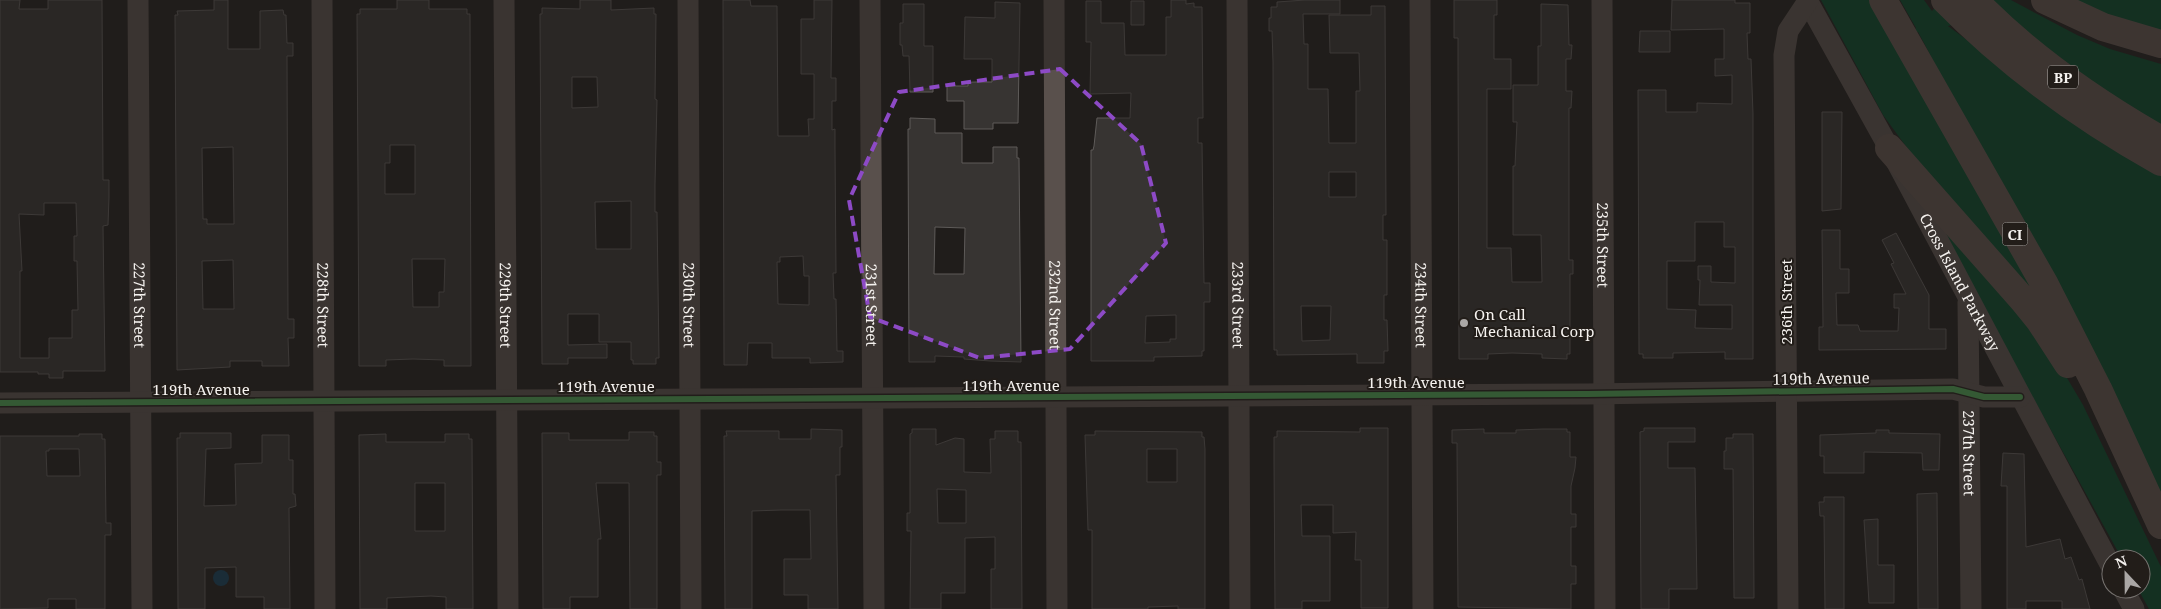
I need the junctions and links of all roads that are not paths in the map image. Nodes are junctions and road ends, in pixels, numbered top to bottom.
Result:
1 (138, 0) edge
2 (322, 0) edge
3 (504, 0) edge
4 (688, 0) edge
5 (870, 0) edge
6 (1054, 0) edge
7 (1237, 0) edge
8 (1420, 0) edge
9 (1602, 0) edge
10 (1883, 0) edge
11 (1945, 0) edge
12 (1974, 0) edge
13 (2045, 0) edge
14 (1808, 1) edge
15 (2161, 44) edge
16 (2161, 140) edge
17 (1889, 148) junction
18 (2161, 162) edge
19 (1968, 297) junction
20 (1786, 391) junction
21 (1604, 393) junction
22 (1422, 394) junction
23 (1969, 394) junction
24 (1239, 395) junction
25 (1056, 397) junction
26 (2020, 397) junction
27 (873, 398) junction
28 (507, 399) junction
29 (690, 399) junction
30 (324, 401) junction
31 (140, 402) junction
32 (0, 403) edge
33 (2138, 473) junction
34 (2161, 525) edge
35 (2102, 549) edge
36 (142, 609) edge
37 (325, 609) edge
38 (508, 609) edge
39 (691, 609) edge
40 (874, 609) edge
41 (1057, 609) edge
42 (1240, 609) edge
43 (1423, 609) edge
44 (1605, 609) edge
45 (1788, 609) edge
46 (1971, 609) edge

1 - 31 street, 227th Street
2 - 30 street, 228th Street
3 - 28 street, 229th Street
4 - 29 street, 230th Street
5 - 27 street, 231st Street
6 - 25 street, 232nd Street
7 - 24 street, 233rd Street
8 - 22 street, 234th Street
9 - 21 street, 235th Street
10 - 33 highway, CI
11 - 18 highway
12 - 16 highway, BP
13 - 15 highway
14 - 17 street, Cross Island Parkway
14 - 20 street, 236th Street
17 - 19 street, Cross Island Parkway
17 - 33 highway
19 - 23 street, 237th Street
19 - 26 street, Cross Island Parkway
20 - 21 street, 119th Avenue
20 - 23 street, 119th Avenue
20 - 45 street, 236th Street
21 - 22 street, 119th Avenue
21 - 44 street, 235th Street
22 - 24 street, 119th Avenue
22 - 43 street, 234th Street
23 - 26 street, 119th Avenue
23 - 46 street, 237th Street
24 - 25 street, 119th Avenue
24 - 42 street, 233rd Street
25 - 27 street, 119th Avenue
25 - 41 street, 232nd Street
26 - 35 street, Cross Island Parkway
27 - 29 street, 119th Avenue
27 - 40 street, 231st Street
28 - 29 street, 119th Avenue
28 - 30 street, 119th Avenue
28 - 38 street, 229th Street
29 - 39 street, 230th Street
30 - 31 street, 119th Avenue
30 - 37 street, 228th Street
31 - 32 street, 119th Avenue
31 - 36 street, 227th Street
33 - 34 highway, CI

